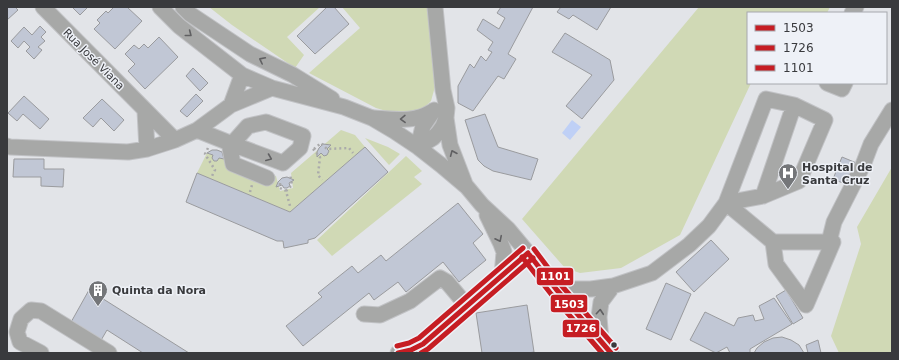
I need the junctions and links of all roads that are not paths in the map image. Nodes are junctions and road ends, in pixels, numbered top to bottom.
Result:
1 (42, 7) edge
2 (160, 7) edge
3 (182, 7) edge
4 (434, 7) edge
5 (242, 75) junction
6 (293, 75) junction
7 (829, 84) edge
8 (844, 84) edge
9 (272, 88) junction
10 (231, 105) junction
11 (794, 105) junction
12 (344, 107) junction
13 (892, 110) edge
14 (145, 111) junction
15 (439, 114) junction
16 (372, 118) junction
17 (197, 130) junction
18 (174, 140) junction
19 (231, 143) junction
20 (7, 146) edge
21 (418, 147) junction
22 (147, 149) junction
23 (267, 178) dead end
24 (466, 187) junction
25 (763, 196) junction
26 (726, 203) junction
27 (482, 205) junction
28 (773, 242) junction
29 (829, 242) junction
30 (528, 253) junction
31 (502, 276) junction
32 (613, 286) junction
33 (556, 289) junction
34 (467, 306) junction
35 (364, 314) dead end
36 (601, 341) junction
37 (427, 348) edge
38 (41, 353) edge
39 (109, 353) edge
40 (398, 353) edge
41 (611, 353) edge

1 - 14 street, Rua José Viana
2 -> 5 street
6 -> 3 street
4 - 15 street
5 - 6 street
5 - 9 street
5 - 10 street
6 - 12 street
7 - 8 street
9 - 10 street
9 - 12 street
10 - 17 street
11 - 25 street
11 - 25 street
11 - 26 street
12 - 16 street
13 - 29 street
14 - 18 street, Rua José Viana
14 - 22 street
15 -> 16 street
15 - 21 street
24 -> 15 street
16 - 21 street
17 - 18 street
17 - 19 street
18 - 22 street
19 -> 19 street
19 - 23 street
20 - 22 street
21 - 24 street
24 - 27 street
25 - 26 street
26 - 28 street
26 - 32 street
27 - 30 street
27 -> 31 street
28 - 29 street
28 - 29 street
30 - 31 street
30 - 33 street
31 - 34 street
32 - 33 street
36 -> 32 street
33 - 36 street
34 - 35 street
34 - 37 street
36 - 41 street
37 - 40 street
38 - 39 street

